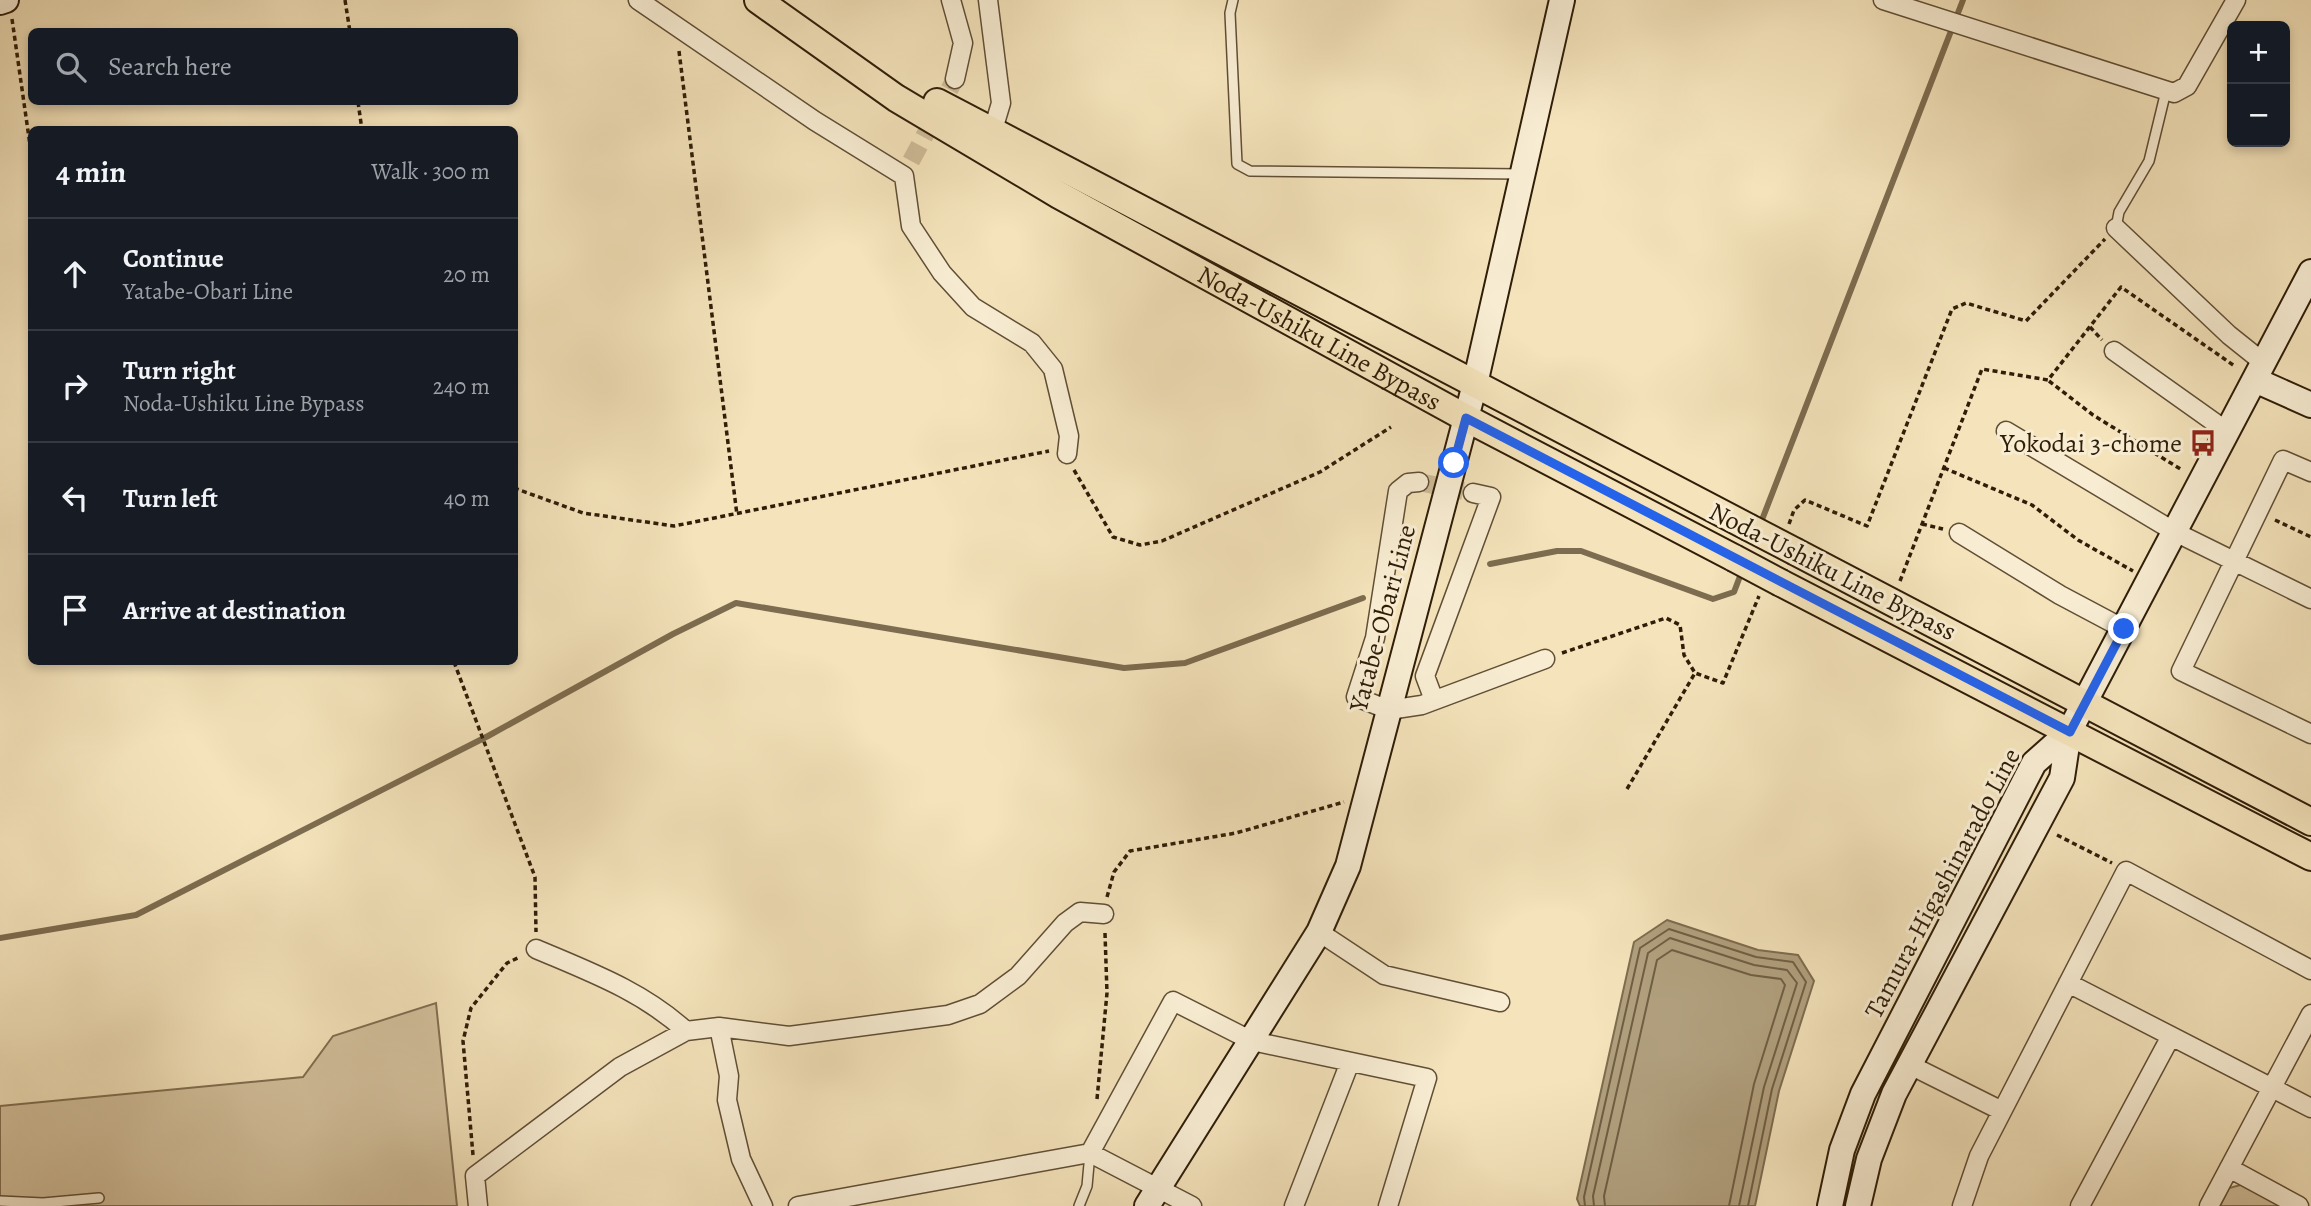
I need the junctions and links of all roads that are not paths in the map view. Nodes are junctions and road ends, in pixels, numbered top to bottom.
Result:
1 (638, 0) edge
2 (758, 0) edge
3 (763, 0) edge
4 (951, 0) edge
5 (988, 0) edge
6 (1233, 0) edge
7 (1562, 0) edge
8 (1883, 0) edge
9 (2236, 0) edge
10 (955, 79) tunnel mouth
11 (2166, 91) junction
12 (992, 133) junction
13 (1520, 174) junction
14 (2116, 228) joint
15 (2311, 272) edge
16 (2114, 351) dead end
17 (2260, 372) junction
18 (1475, 384) junction
19 (2311, 405) edge
20 (1466, 418) junction
21 (2006, 431) dead end
22 (2228, 432) junction
23 (1067, 454) road end
24 (2311, 472) edge
25 (1419, 482) dead end
26 (1473, 493) dead end
27 (2175, 532) junction
28 (1959, 533) dead end
29 (2235, 562) junction
30 (2311, 599) edge
31 (2124, 629) junction
32 (1545, 659) road end
33 (1434, 700) junction
34 (2084, 704) junction
35 (1389, 710) junction
36 (2070, 732) junction
37 (2311, 734) edge
38 (2311, 822) edge
39 (2311, 857) edge
40 (1104, 914) road end
41 (1319, 932) junction
42 (537, 949) road end
43 (2311, 970) edge
44 (2068, 983) junction
45 (1500, 1002) dead end
46 (2311, 1014) edge
47 (719, 1027) junction
48 (686, 1031) junction
49 (2171, 1036) junction
50 (1252, 1041) junction
51 (1350, 1062) junction
52 (1910, 1065) junction
53 (2271, 1087) junction
54 (2311, 1108) edge
55 (2002, 1111) junction
56 (1090, 1153) junction
57 (2229, 1168) junction
58 (1153, 1197) edge
59 (99, 1198) dead end
60 (0, 1201) edge
61 (478, 1206) edge
62 (763, 1206) edge
63 (798, 1206) edge
64 (1079, 1206) edge
65 (1192, 1206) edge
66 (1294, 1206) edge
67 (1388, 1206) edge
68 (1830, 1206) edge
69 (1858, 1206) edge
70 (1962, 1206) edge
71 (2080, 1206) edge
72 (2209, 1206) edge
73 (2298, 1206) edge

1 - 23 street
2 - 20 main road, Noda-Ushiku Line Bypass
3 - 12 main road, Noda-Ushiku Line Bypass
4 - 10 street
5 - 12 street
6 - 13 lane
7 - 13 street, Yatabe-Obari Line
8 - 11 street
9 - 11 street
11 - 14 lane
12 - 18 main road, Noda-Ushiku Line Bypass
13 - 18 street, Yatabe-Obari Line
14 - 17 street
15 - 17 street
16 - 22 street
17 - 19 street
17 - 22 street
18 - 20 street, Yatabe-Obari Line
18 - 34 main road, Noda-Ushiku Line Bypass, bridge
20 - 35 street, Yatabe-Obari Line
20 - 36 main road, Noda-Ushiku Line Bypass, bridge
21 - 27 street
22 - 27 street
24 - 29 street
25 - 35 street
26 - 33 street
27 - 29 street
27 - 31 street
28 - 31 street
29 - 30 street
29 - 37 street
31 - 34 street
32 - 33 street
33 - 35 street
34 - 36 street
34 - 38 main road, Noda-Ushiku Line Bypass
35 - 41 street, Yatabe-Obari Line
36 - 39 main road, Noda-Ushiku Line Bypass
36 - 52 street, Tamura-Higashinarado Line
36 - 68 street, Tamura-Higashinarado Line
40 - 47 street
41 - 45 street
41 - 50 street, Yatabe-Obari Line
42 - 48 street
43 - 44 street
44 - 49 street
44 - 55 street
46 - 53 street
47 - 48 street
47 - 62 street
48 - 61 street
49 - 53 street
49 - 71 street
50 - 51 street
50 - 56 street
50 - 58 street, Yatabe-Obari Line
51 - 66 street
51 - 67 street
52 - 55 street
52 - 69 street, Tamura-Higashinarado Line
53 - 54 street
53 - 57 street
55 - 70 street
56 - 58 street
56 - 63 street
56 - 64 lane
57 - 72 street
57 - 73 street
58 - 65 street
59 - 60 lane

